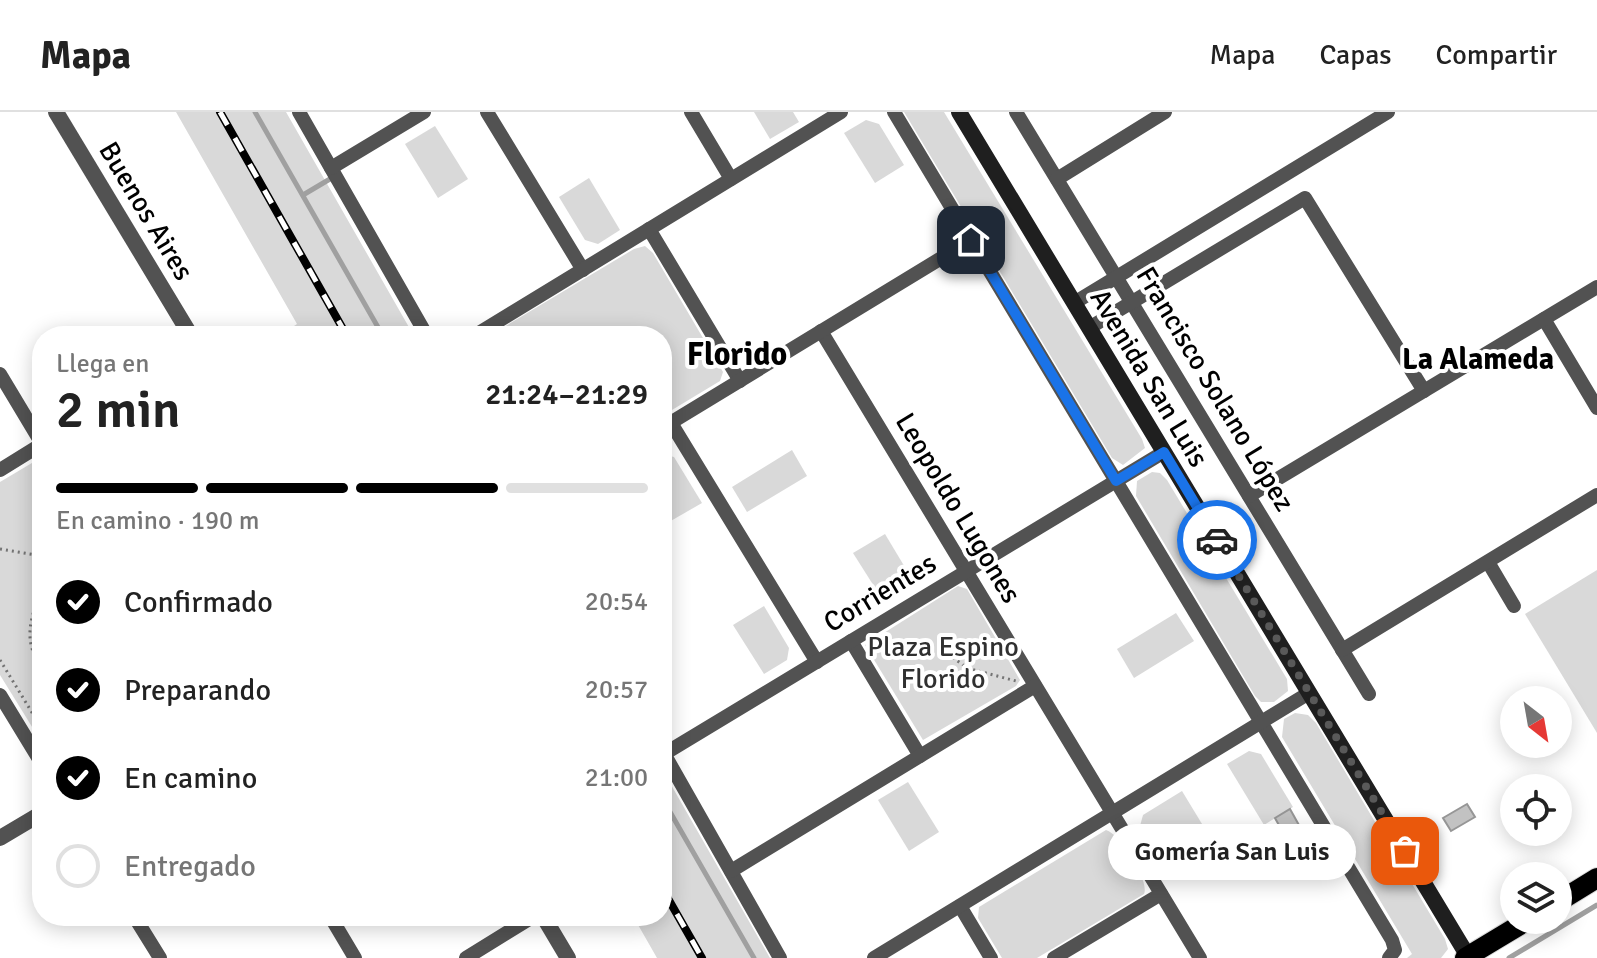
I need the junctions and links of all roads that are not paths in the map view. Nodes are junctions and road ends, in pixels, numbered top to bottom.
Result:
1 (56, 112) edge
2 (299, 112) edge
3 (424, 112) edge
4 (487, 112) edge
5 (691, 112) edge
6 (841, 112) edge
7 (894, 112) edge
8 (959, 112) edge
9 (1016, 112) edge
10 (1165, 112) edge
11 (1388, 112) edge
12 (331, 168) junction
13 (731, 179) junction
14 (1057, 179) junction
15 (649, 229) junction
16 (971, 240) junction
17 (583, 270) junction
18 (1116, 277) junction
19 (1597, 287) edge
20 (1074, 303) junction
21 (1132, 303) junction
22 (1544, 319) junction
23 (185, 326) edge
24 (421, 326) edge
25 (491, 326) edge
26 (1089, 328) junction
27 (821, 331) junction
28 (0, 374) edge
29 (740, 381) junction
30 (1424, 391) junction
31 (1597, 408) edge
32 (672, 421) edge
33 (32, 427) edge
34 (672, 434) edge
35 (32, 450) edge
36 (1164, 452) junction
37 (0, 470) edge
38 (1116, 481) junction
39 (1597, 495) edge
40 (1249, 496) junction
41 (1488, 562) junction
42 (966, 572) junction
43 (1514, 606) dead end
44 (851, 641) junction
45 (1342, 650) junction
46 (817, 662) junction
47 (1035, 686) junction
48 (1309, 693) junction
49 (1369, 694) dead end
50 (0, 695) edge
51 (1261, 722) junction
52 (672, 747) edge
53 (32, 748) edge
54 (920, 756) junction
55 (672, 768) edge
56 (1112, 813) junction
57 (32, 819) edge
58 (0, 838) edge
59 (731, 871) junction
60 (1597, 878) edge
61 (1572, 893) edge
62 (1161, 894) junction
63 (960, 906) junction
64 (139, 926) edge
65 (336, 926) edge
66 (518, 926) edge
67 (549, 926) edge
68 (1505, 934) edge
69 (1392, 954) edge
70 (155, 956) edge
71 (1468, 957) edge
72 (355, 958) edge
73 (466, 958) edge
74 (568, 958) edge
75 (780, 958) edge
76 (874, 958) edge
77 (991, 958) edge
78 (1054, 958) edge
79 (1200, 958) edge

1 - 23 street, Buenos Aires
2 - 12 street
3 - 12 street
4 - 17 street
5 - 13 street
6 - 13 street
7 - 16 street
8 - 20 main road, Avenida San Luis
9 - 14 street, Francisco Solano López
10 - 14 street
11 - 18 street
12 - 24 street
13 - 15 street
14 - 18 street, Francisco Solano López
15 - 17 street
15 - 29 street
16 - 27 street
16 - 38 street
17 - 25 street
18 - 20 street
18 - 21 street, Francisco Solano López
19 - 22 street
20 - 26 main road, Avenida San Luis
21 - 26 street
21 - 30 street
21 - 40 street, Francisco Solano López
22 - 30 street
22 - 31 street
26 - 36 main road, Avenida San Luis
27 - 29 street
27 - 42 street, Leopoldo Lugones
28 - 33 street
29 - 32 street
30 - 40 street
34 - 46 street
35 - 37 street
36 - 38 street, Corrientes
36 - 48 main road, Avenida San Luis
38 - 42 street, Corrientes
38 - 51 street
39 - 41 street
40 - 45 street, Francisco Solano López
41 - 43 street
41 - 45 street
42 - 44 street, Corrientes
42 - 47 street, Leopoldo Lugones
44 - 46 street, Corrientes
44 - 54 street
45 - 49 street, Francisco Solano López
46 - 52 street, Corrientes
47 - 54 street
47 - 56 street, Leopoldo Lugones
48 - 51 street
48 - 71 main road, Avenida San Luis
50 - 53 street
51 - 56 street
51 - 69 street
54 - 59 street
55 - 59 street
56 - 62 street, Leopoldo Lugones
56 - 63 street
57 - 58 street
59 - 75 street
60 - 61 main road
62 - 78 street
62 - 79 street, Leopoldo Lugones
63 - 76 street
63 - 77 street
64 - 70 street
65 - 72 street
66 - 73 street
67 - 74 street
68 - 71 main road

